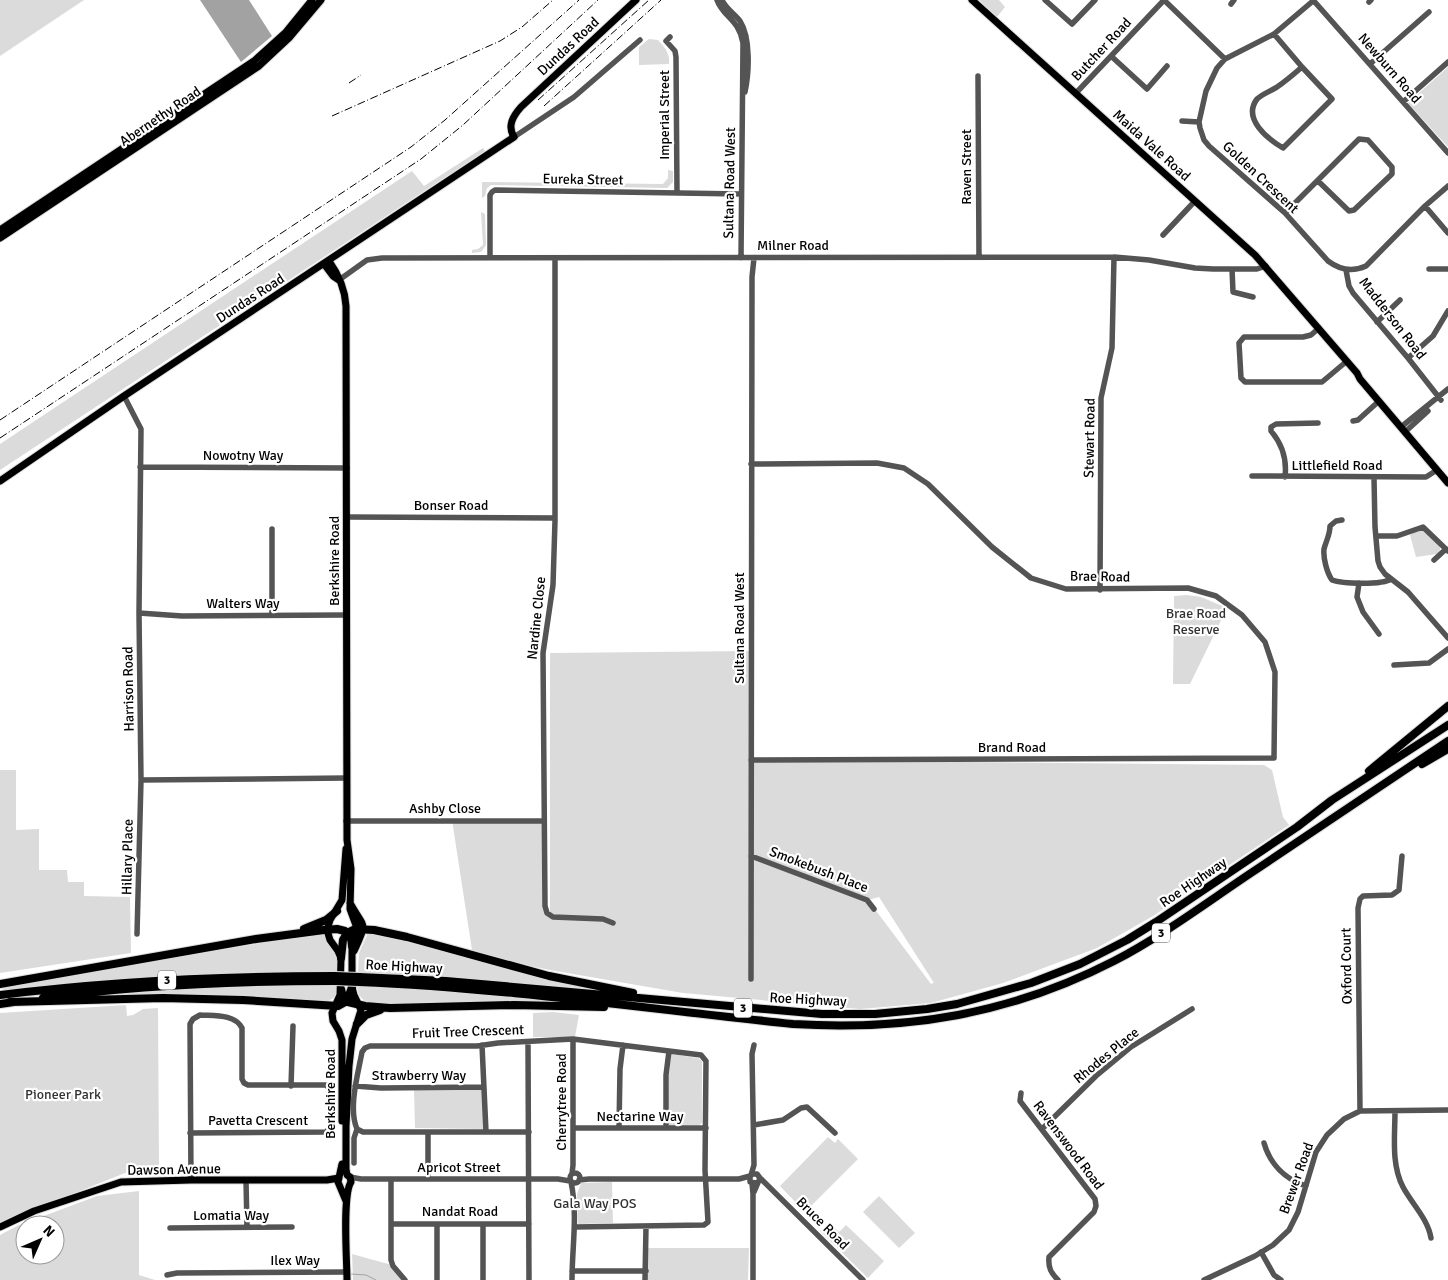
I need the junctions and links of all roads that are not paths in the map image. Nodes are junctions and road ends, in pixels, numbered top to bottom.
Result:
1 (312, 0) edge
2 (321, 0) edge
3 (636, 0) edge
4 (717, 0) edge
5 (722, 0) edge
6 (972, 0) edge
7 (1045, 0) edge
8 (1096, 0) edge
9 (1164, 0) edge
10 (1313, 0) edge
11 (1429, 12) dead end
12 (1274, 34) junction
13 (640, 40) dead end
14 (666, 40) dead end
15 (1111, 56) junction
16 (1226, 59) junction
17 (1448, 62) edge
18 (257, 64) junction
19 (1370, 64) junction
20 (1167, 66) dead end
21 (1302, 67) junction
22 (978, 76) dead end
23 (1076, 93) junction
24 (1403, 102) junction
25 (742, 108) junction
26 (1182, 121) dead end
27 (1199, 122) junction
28 (514, 137) junction
29 (1448, 153) edge
30 (112, 159) junction
31 (1318, 181) junction
32 (1448, 186) edge
33 (677, 193) junction
34 (741, 194) junction
35 (1195, 201) junction
36 (1425, 206) junction
37 (1284, 213) junction
38 (0, 230) edge
39 (1448, 232) edge
40 (1163, 235) dead end
41 (0, 238) edge
42 (979, 257) junction
43 (1114, 257) junction
44 (490, 258) junction
45 (555, 258) junction
46 (741, 258) junction
47 (752, 258) junction
48 (327, 263) junction
49 (1264, 264) junction
50 (1448, 268) edge
51 (1232, 269) junction
52 (1346, 270) junction
53 (1430, 270) dead end
54 (339, 280) junction
55 (1253, 297) dead end
56 (1400, 300) dead end
57 (1448, 311) edge
58 (1377, 322) junction
59 (1317, 328) junction
60 (1408, 358) junction
61 (1347, 364) junction
62 (1448, 389) edge
63 (124, 396) junction
64 (1442, 396) edge
65 (1379, 401) junction
66 (1353, 421) dead end
67 (1318, 423) dead end
68 (1403, 429) junction
69 (751, 464) junction
70 (140, 467) junction
71 (347, 468) junction
72 (1435, 468) junction
73 (1252, 476) dead end
74 (1285, 477) junction
75 (1374, 478) junction
76 (0, 481) edge
77 (1448, 483) edge
78 (346, 517) junction
79 (555, 518) junction
80 (1342, 520) dead end
81 (272, 529) dead end
82 (1376, 536) junction
83 (1447, 550) edge
84 (1434, 560) dead end
85 (1391, 579) junction
86 (1359, 583) junction
87 (1100, 590) junction
88 (139, 613) junction
89 (272, 615) junction
90 (346, 615) junction
91 (1378, 634) dead end
92 (1448, 638) edge
93 (1448, 649) edge
94 (1394, 665) dead end
95 (1448, 706) edge
96 (1448, 725) edge
97 (1448, 741) edge
98 (1448, 749) edge
99 (1274, 758) joint
100 (751, 760) junction
101 (346, 778) junction
102 (141, 780) junction
103 (1386, 783) junction
104 (1332, 800) junction
105 (346, 821) junction
106 (544, 821) junction
107 (347, 844) junction
108 (751, 856) junction
109 (1402, 856) dead end
110 (874, 909) dead end
111 (337, 911) junction
112 (613, 923) dead end
113 (361, 927) junction
114 (327, 930) junction
115 (348, 932) junction
116 (295, 933) junction
117 (138, 934) dead end
118 (352, 946) junction
119 (352, 957) junction
120 (342, 958) junction
121 (335, 979) junction
122 (751, 979) dead end
123 (357, 982) junction
124 (0, 984) edge
125 (341, 989) junction
126 (0, 995) edge
127 (664, 1000) junction
128 (347, 1001) junction
129 (10, 1002) junction
130 (0, 1004) edge
131 (360, 1006) junction
132 (390, 1008) junction
133 (1192, 1008) dead end
134 (334, 1009) junction
135 (651, 1009) junction
136 (357, 1024) junction
137 (293, 1026) dead end
138 (573, 1039) junction
139 (528, 1042) junction
140 (482, 1045) junction
141 (623, 1045) junction
142 (754, 1045) dead end
143 (669, 1051) junction
144 (291, 1086) junction
145 (355, 1086) junction
146 (483, 1087) junction
147 (1021, 1094) dead end
148 (1360, 1110) junction
149 (1448, 1110) edge
150 (1395, 1111) junction
151 (754, 1125) junction
152 (573, 1128) junction
153 (619, 1128) junction
154 (666, 1128) junction
155 (706, 1128) junction
156 (357, 1129) junction
157 (1042, 1129) junction
158 (428, 1132) junction
159 (486, 1132) junction
160 (529, 1132) junction
161 (190, 1133) junction
162 (835, 1133) dead end
163 (1264, 1143) dead end
164 (354, 1163) dead end
165 (574, 1178) junction
166 (391, 1179) junction
167 (428, 1179) junction
168 (528, 1179) junction
169 (754, 1179) junction
170 (190, 1180) junction
171 (246, 1180) junction
172 (706, 1180) junction
173 (344, 1181) junction
174 (1306, 1186) junction
175 (391, 1224) junction
176 (437, 1224) junction
177 (483, 1224) junction
178 (529, 1224) junction
179 (0, 1227) edge
180 (247, 1227) junction
181 (292, 1227) dead end
182 (574, 1227) junction
183 (646, 1227) junction
184 (170, 1228) dead end
185 (1431, 1238) dead end
186 (1260, 1252) junction
187 (572, 1271) junction
188 (646, 1271) junction
189 (196, 1273) junction
190 (243, 1273) junction
191 (291, 1273) junction
192 (167, 1275) dead end
193 (347, 1276) edge
194 (196, 1280) edge
195 (243, 1280) edge
196 (291, 1280) edge
197 (405, 1280) edge
198 (437, 1280) edge
199 (483, 1280) edge
200 (529, 1280) edge
201 (572, 1280) edge
202 (646, 1280) edge
203 (753, 1280) edge
204 (863, 1280) edge
205 (1058, 1280) edge
206 (1204, 1280) edge
207 (1281, 1280) edge

1 - 18 main road, Abernethy Road
2 - 18 main road, Abernethy Road
3 - 28 main road, Dundas Road
4 - 25 street
5 - 25 street
6 - 23 main road, Maida Vale Road
7 - 8 street
9 - 15 street, Butcher Road
9 - 16 street
10 - 12 street
10 - 19 street, Newburn Road
11 - 19 street
12 - 16 street
12 - 21 street
13 - 28 street, Dundas Road
14 - 33 street, Imperial Street
15 - 20 street
15 - 23 street, Butcher Road
16 - 27 street
17 - 24 street
18 - 30 main road, Abernethy Road
19 - 24 street, Newburn Road
21 - 21 street
22 - 42 street, Raven Street
23 - 35 main road, Maida Vale Road
24 - 29 street, Newburn Road
25 - 34 street, Sultana Road West
26 - 27 street
27 - 37 street, Golden Crescent
28 - 48 main road, Dundas Road
30 - 38 main road, Abernethy Road
30 - 41 main road, Abernethy Road
31 - 31 street
31 - 37 street
32 - 36 street
33 - 34 street, Eureka Street
33 - 44 street, Eureka Street
34 - 46 street, Sultana Road West
35 - 40 street
35 - 49 main road, Maida Vale Road
36 - 39 street
36 - 52 street
37 - 52 street, Golden Crescent
42 - 43 street, Milner Road
42 - 47 street, Milner Road
43 - 51 street, Milner Road
43 - 87 street, Stewart Road
44 - 45 street, Milner Road
44 - 54 street, Milner Road
45 - 46 street, Milner Road
45 - 79 street, Nardine Close
46 - 47 street, Milner Road
47 - 69 street, Sultana Road West
48 - 54 main road, Berkshire Road
48 - 63 main road, Dundas Road
49 - 51 street, Milner Road
49 - 59 main road, Maida Vale Road
50 - 53 street
51 - 55 street
52 - 58 street, Madderson Road
54 - 71 main road, Berkshire Road
56 - 58 street
57 - 60 street
58 - 60 street, Madderson Road
59 - 61 main road, Maida Vale Road
59 - 61 street
60 - 64 street, Madderson Road
61 - 65 main road, Maida Vale Road
62 - 64 street
63 - 70 street, Harrison Road
63 - 76 main road, Dundas Road
64 - 68 street
65 - 66 street
65 - 68 main road, Maida Vale Road
67 - 74 street
68 - 72 main road, Maida Vale Road
69 - 87 street, Brae Road
69 - 100 street, Sultana Road West
70 - 71 street, Nowotny Way
70 - 88 street, Harrison Road
71 - 78 main road, Berkshire Road
72 - 75 street, Littlefield Road
72 - 77 main road, Maida Vale Road
73 - 74 street, Littlefield Road
74 - 75 street, Littlefield Road
75 - 82 street
78 - 79 street, Bonser Road
78 - 90 main road, Berkshire Road
79 - 106 street, Nardine Close
80 - 86 street
81 - 89 street
82 - 83 street
82 - 85 street
83 - 84 street
85 - 86 street
85 - 92 street
86 - 91 street
87 - 99 street, Brae Road
88 - 89 street, Walters Way
88 - 102 street, Harrison Road
89 - 90 street, Walters Way
90 - 101 main road, Berkshire Road
93 - 94 street
95 - 104 highway
96 - 104 highway, Roe Highway / 3
97 - 103 highway, Roe Highway / 3
98 - 103 highway
99 - 100 street, Brand Road
100 - 108 street, Sultana Road West
101 - 102 street
101 - 105 main road, Berkshire Road
102 - 117 street, Hillary Place
103 - 135 highway, Roe Highway / 3
104 - 127 highway, Roe Highway / 3
105 - 106 street, Ashby Close
105 - 107 main road, Berkshire Road
106 - 112 street, Nardine Close
107 - 111 main road, Berkshire Road
107 - 113 main road, Berkshire Road
108 - 110 street, Smokebush Place
108 - 122 street, Sultana Road West
109 - 148 street, Oxford Court
111 - 114 main road, Berkshire Road
111 - 116 highway
113 - 115 highway
113 - 118 main road
113 - 119 main road
113 - 127 highway
114 - 115 highway
114 - 116 highway
114 - 120 main road
115 - 118 highway
115 - 120 highway
116 - 124 highway
118 - 119 main road
119 - 123 main road
120 - 125 main road
121 - 123 highway, Roe Highway / 3, bridge
121 - 126 highway, Roe Highway / 3
121 - 129 highway, Roe Highway / 3
123 - 127 highway, Roe Highway / 3
123 - 128 highway
123 - 131 main road
123 - 135 highway, Roe Highway / 3
125 - 128 highway
125 - 134 main road
128 - 131 highway
128 - 134 highway
129 - 130 highway, Roe Highway / 3
129 - 134 highway
131 - 132 highway
131 - 136 main road, Berkshire Road
132 - 135 highway
132 - 136 highway
133 - 157 street, Rhodes Place
134 - 173 main road, Berkshire Road
136 - 173 main road, Berkshire Road
137 - 144 street
138 - 139 street, Fruit Tree Crescent
138 - 141 street, Fruit Tree Crescent
138 - 152 street, Cherrytree Road
139 - 140 street, Fruit Tree Crescent
139 - 160 street
140 - 145 street, Fruit Tree Crescent
140 - 146 street
141 - 143 street, Fruit Tree Crescent
141 - 153 street
142 - 151 street
143 - 154 street
143 - 155 street, Fruit Tree Crescent
144 - 161 street, Pavetta Crescent
144 - 161 street, Pavetta Crescent
145 - 146 street, Strawberry Way
145 - 156 street, Fruit Tree Crescent
146 - 159 street
147 - 157 street, Ravenswood Road
148 - 150 street
148 - 174 street, Brewer Road
149 - 150 street
150 - 185 street
151 - 162 street
151 - 169 street
152 - 153 street, Nectarine Way
152 - 165 street, Cherrytree Road
153 - 154 street, Nectarine Way
154 - 155 street, Nectarine Way
155 - 172 street, Fruit Tree Crescent
156 - 158 street
156 - 164 street, Fruit Tree Crescent
157 - 205 street, Ravenswood Road
158 - 159 street
158 - 167 street
159 - 160 street
160 - 168 street
161 - 170 street, Pavetta Crescent
163 - 174 street
165 - 168 street, Apricot Street
165 - 172 street, Apricot Street
165 - 182 street, Cherrytree Road
166 - 167 street, Apricot Street
166 - 173 street, Apricot Street
166 - 175 street
167 - 168 street, Apricot Street
168 - 178 street
169 - 172 street, Apricot Street
169 - 203 street
169 - 204 street, Bruce Road
170 - 171 main road, Dawson Avenue
170 - 179 main road, Dawson Avenue
171 - 173 main road, Dawson Avenue
171 - 180 street
172 - 183 street, Fruit Tree Crescent
173 - 193 main road, Berkshire Road
174 - 186 street, Brewer Road
175 - 176 street, Nandat Road
175 - 197 street
176 - 177 street, Nandat Road
176 - 198 street
177 - 178 street, Nandat Road
177 - 199 street
178 - 200 street
180 - 181 street, Lomatia Way
180 - 184 street, Lomatia Way
182 - 183 street, Fruit Tree Crescent
182 - 187 street, Cherrytree Road
183 - 188 street
186 - 206 street, Brewer Road
186 - 207 street
187 - 188 street
187 - 201 street, Cherrytree Road
188 - 202 street
189 - 190 street, Ilex Way
189 - 192 street, Ilex Way
189 - 194 street
190 - 191 street, Ilex Way
190 - 195 street
191 - 193 street, Ilex Way
191 - 196 street

